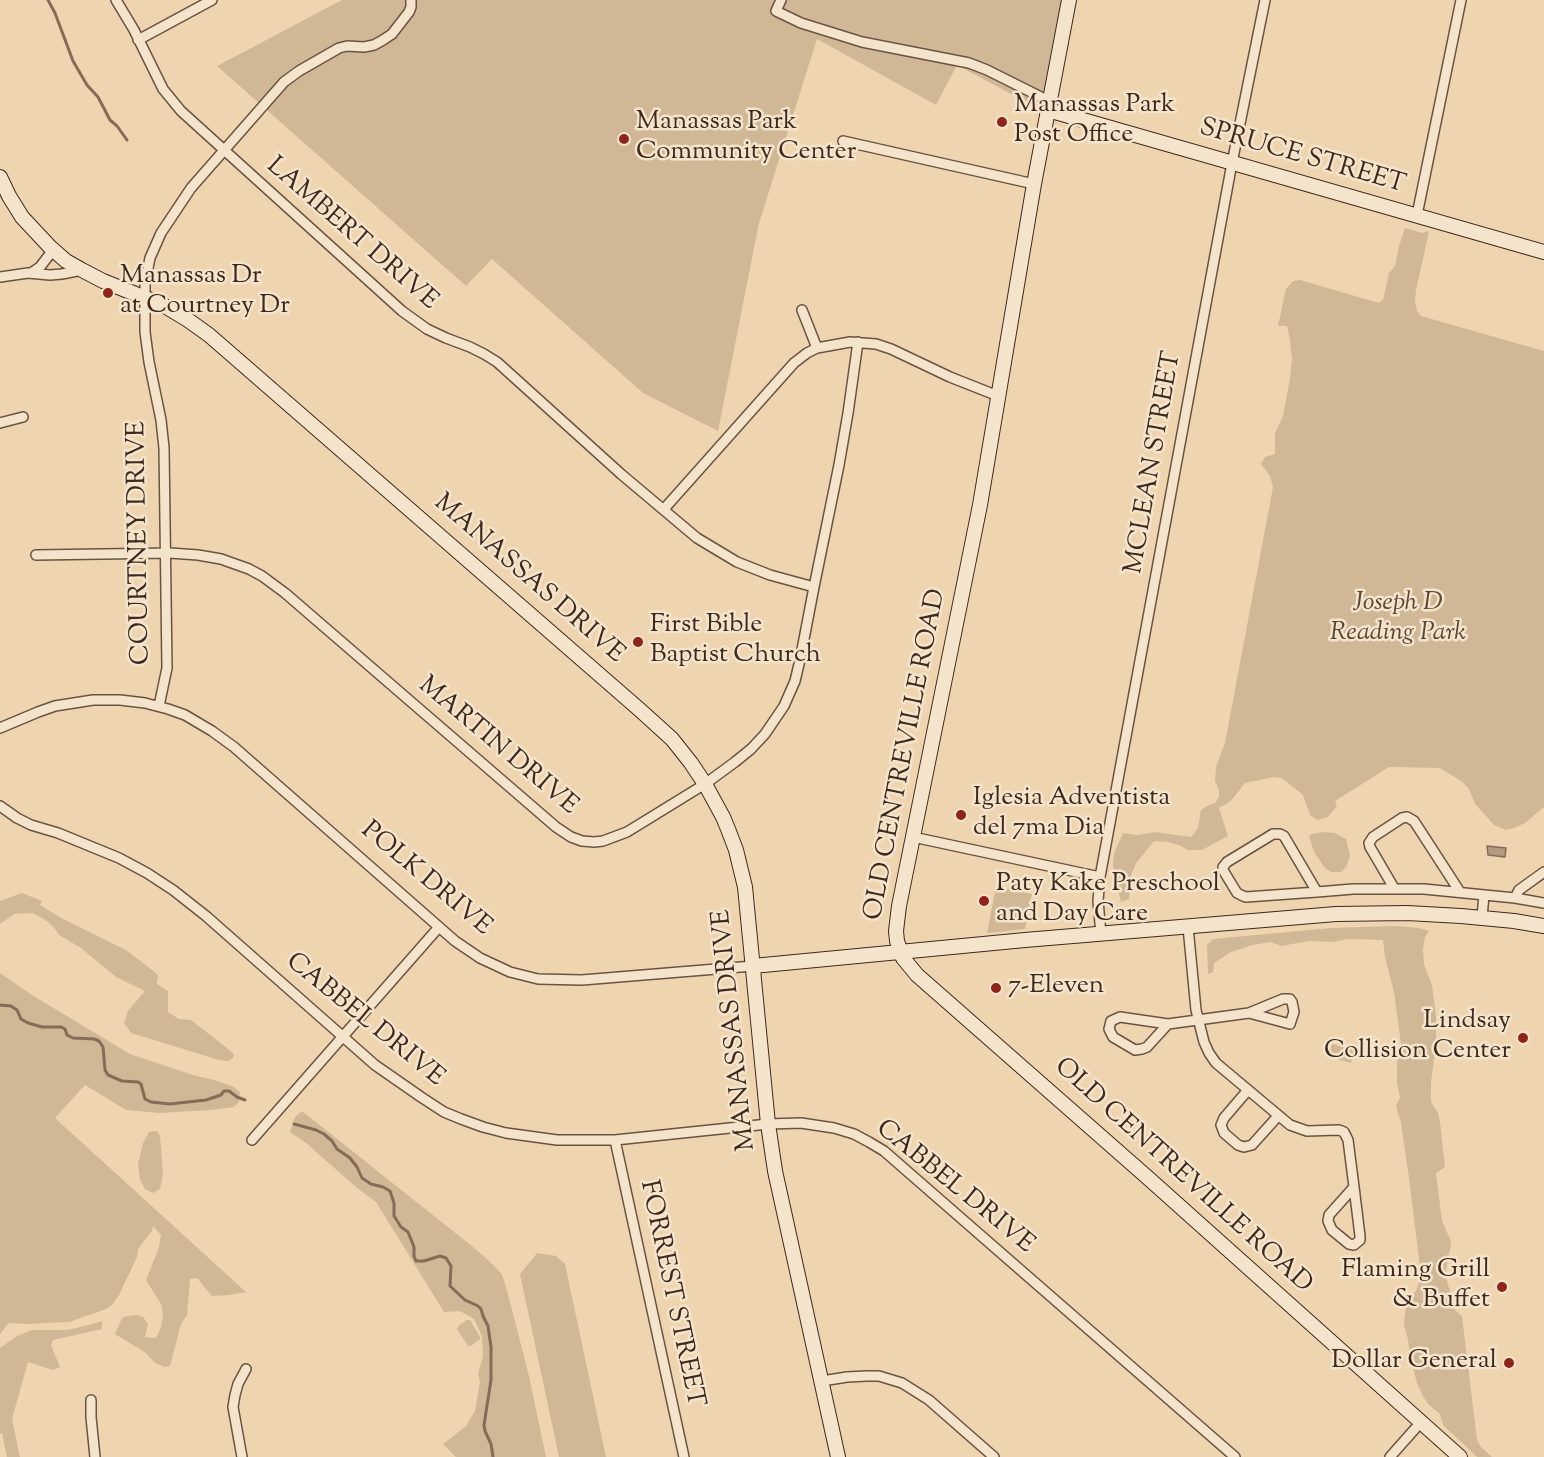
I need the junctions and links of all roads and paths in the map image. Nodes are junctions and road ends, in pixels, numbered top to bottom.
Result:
1 (116, 0) edge
2 (212, 0) edge
3 (411, 0) edge
4 (781, 0) edge
5 (1069, 0) edge
6 (1265, 0) edge
7 (1461, 0) edge
8 (138, 39) junction
9 (1048, 106) junction
10 (843, 141) dead end
11 (223, 151) junction
12 (1232, 163) junction
13 (0, 177) edge
14 (1034, 184) junction
15 (1417, 215) junction
16 (53, 250) junction
17 (1544, 252) edge
18 (82, 270) junction
19 (28, 273) junction
20 (0, 277) edge
21 (145, 297) junction
22 (802, 310) dead end
23 (858, 342) junction
24 (817, 348) junction
25 (998, 396) junction
26 (22, 417) dead end
27 (0, 423) edge
28 (664, 509) junction
29 (166, 553) junction
30 (36, 555) dead end
31 (814, 587) junction
32 (159, 706) junction
33 (0, 728) edge
34 (705, 784) junction
35 (0, 806) edge
36 (913, 837) junction
37 (1544, 872) edge
38 (1100, 878) junction
39 (1394, 888) junction
40 (1317, 892) junction
41 (1460, 892) junction
42 (1484, 895) junction
43 (1515, 898) junction
44 (1544, 903) edge
45 (1482, 917) junction
46 (1544, 926) edge
47 (439, 927) junction
48 (1188, 927) junction
49 (1101, 934) junction
50 (900, 951) junction
51 (753, 966) junction
52 (1249, 1013) junction
53 (1198, 1021) junction
54 (1168, 1024) junction
55 (344, 1036) junction
56 (1248, 1090) junction
57 (1278, 1116) junction
58 (768, 1124) junction
59 (252, 1140) dead end
60 (615, 1140) junction
61 (1354, 1187) junction
62 (246, 1369) dead end
63 (822, 1382) junction
64 (91, 1400) dead end
65 (1421, 1422) junction
66 (96, 1457) edge
67 (242, 1457) edge
68 (684, 1457) edge
69 (838, 1457) edge
70 (994, 1457) edge
71 (1235, 1457) edge
72 (1390, 1457) edge
73 (1460, 1457) edge

1 - 8 street, LAMBERT DRIVE
2 - 8 street
3 - 11 street, COURTNEY DRIVE
4 - 9 street, SPRUCE STREET
5 - 9 main road, OLD CENTREVILLE ROAD
6 - 12 street, MCLEAN STREET
7 - 15 street
8 - 11 street, LAMBERT DRIVE
9 - 12 main road, SPRUCE STREET
9 - 14 main road, OLD CENTREVILLE ROAD
10 - 14 street
11 - 21 street, COURTNEY DRIVE
11 - 28 street, LAMBERT DRIVE
12 - 15 main road, SPRUCE STREET
12 - 38 street, MCLEAN STREET
13 - 16 main road, MANASSAS DRIVE
14 - 25 main road, OLD CENTREVILLE ROAD
15 - 17 main road, SPRUCE STREET
16 - 18 main road, MANASSAS DRIVE
16 - 19 street
18 - 19 street
18 - 21 main road, MANASSAS DRIVE
19 - 20 street
21 - 29 street, COURTNEY DRIVE
21 - 34 main road, MANASSAS DRIVE
22 - 24 street
23 - 24 street
23 - 25 street
23 - 31 street, MARTIN DRIVE
24 - 28 street
25 - 36 main road, OLD CENTREVILLE ROAD
26 - 27 street
28 - 31 street, LAMBERT DRIVE
29 - 30 street, MARTIN DRIVE
29 - 32 street, COURTNEY DRIVE
29 - 34 street, MARTIN DRIVE
31 - 34 street, MARTIN DRIVE
32 - 33 street, POLK DRIVE
32 - 47 street, POLK DRIVE
34 - 51 main road, MANASSAS DRIVE
35 - 55 street, CABBEL DRIVE
36 - 38 street
36 - 50 main road, OLD CENTREVILLE ROAD
37 - 43 street
38 - 49 street, MCLEAN STREET
39 - 40 street
39 - 41 street
39 - 41 street
40 - 40 street
41 - 42 street
42 - 43 street
42 - 45 street
43 - 44 street
45 - 46 main road, POLK DRIVE
45 - 48 main road, POLK DRIVE
47 - 51 street, POLK DRIVE
47 - 55 street
48 - 49 main road, POLK DRIVE
48 - 53 street
49 - 50 main road, POLK DRIVE
50 - 51 main road, POLK DRIVE
50 - 65 main road, OLD CENTREVILLE ROAD
51 - 58 main road, MANASSAS DRIVE
52 - 52 street
52 - 53 street
53 - 54 street
53 - 56 street
54 - 54 street
55 - 59 street
55 - 60 street, CABBEL DRIVE
56 - 57 street
56 - 57 street
57 - 61 street
58 - 60 street, CABBEL DRIVE
58 - 63 main road, MANASSAS DRIVE
58 - 71 street, CABBEL DRIVE
60 - 68 street, FORREST STREET
61 - 61 street
62 - 67 street
63 - 69 main road, MANASSAS DRIVE
63 - 70 street
64 - 66 street
65 - 72 street
65 - 73 main road, OLD CENTREVILLE ROAD

